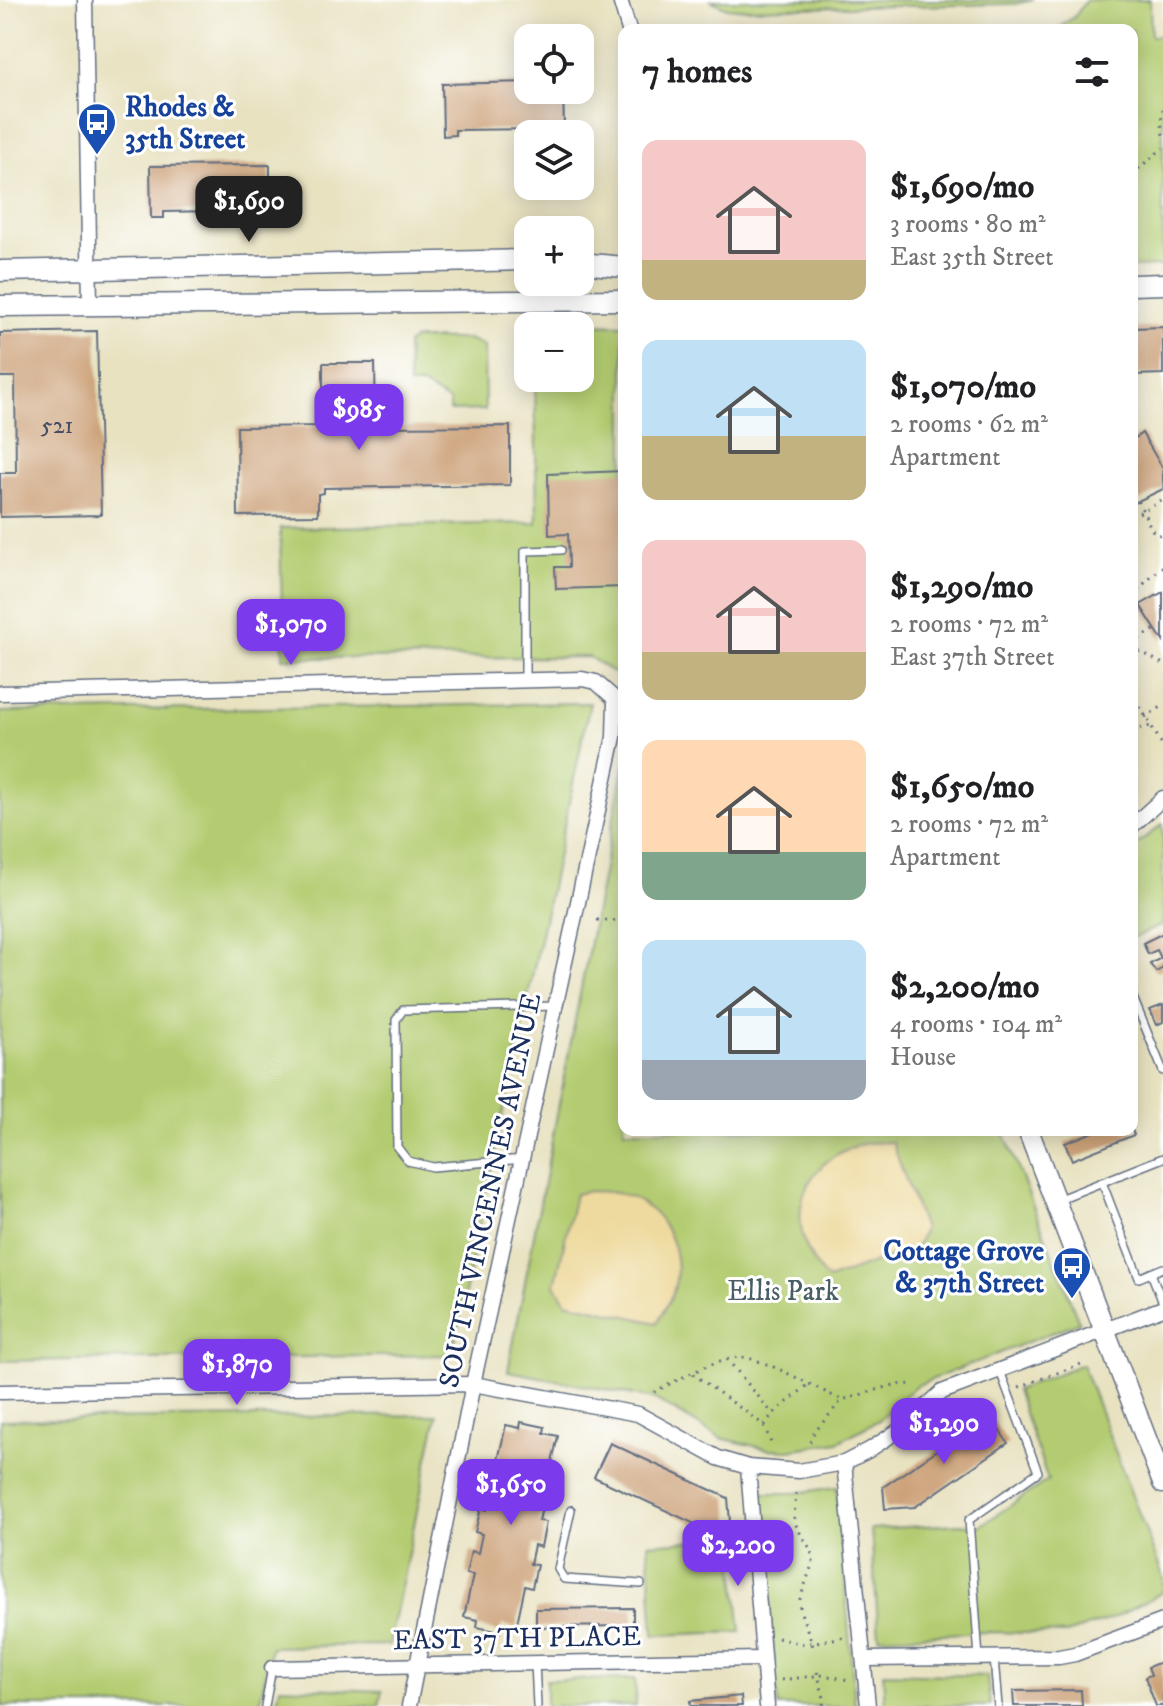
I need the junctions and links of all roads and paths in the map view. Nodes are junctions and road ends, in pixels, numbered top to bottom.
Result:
1 (85, 0) edge
2 (620, 0) edge
3 (627, 24) edge
4 (1163, 109) edge
5 (1163, 135) edge
6 (1163, 148) edge
7 (1138, 169) edge
8 (514, 260) edge
9 (594, 264) edge
10 (618, 266) edge
11 (90, 269) junction
12 (0, 271) edge
13 (1163, 284) edge
14 (1138, 285) edge
15 (618, 300) edge
16 (90, 305) junction
17 (0, 306) edge
18 (1163, 499) edge
19 (1138, 501) dead end
20 (1143, 511) junction
21 (1138, 514) edge
22 (1163, 537) edge
23 (561, 550) dead end
24 (1163, 566) edge
25 (1138, 589) edge
26 (1156, 629) dead end
27 (1138, 641) edge
28 (1138, 649) edge
29 (1163, 664) edge
30 (525, 680) junction
31 (0, 693) edge
32 (1138, 704) edge
33 (1163, 706) edge
34 (1145, 717) junction
35 (1151, 726) junction
36 (1138, 729) edge
37 (1163, 746) edge
38 (1163, 798) edge
39 (1138, 821) edge
40 (597, 920) dead end
41 (618, 921) edge
42 (556, 1006) junction
43 (1138, 1010) edge
44 (1163, 1071) edge
45 (1030, 1136) edge
46 (1163, 1158) edge
47 (523, 1159) junction
48 (1102, 1182) junction
49 (1055, 1201) junction
50 (1163, 1268) edge
51 (1151, 1273) junction
52 (1163, 1305) edge
53 (1104, 1330) junction
54 (727, 1359) junction
55 (1084, 1363) dead end
56 (1000, 1371) junction
57 (693, 1374) junction
58 (473, 1384) junction
59 (912, 1384) dead end
60 (808, 1385) junction
61 (1019, 1387) dead end
62 (0, 1392) edge
63 (654, 1392) dead end
64 (842, 1400) junction
65 (773, 1414) junction
66 (764, 1425) junction
67 (810, 1442) dead end
68 (771, 1443) dead end
69 (844, 1463) junction
70 (748, 1467) junction
71 (1163, 1483) edge
72 (796, 1493) dead end
73 (571, 1510) dead end
74 (641, 1584) dead end
75 (1163, 1621) edge
76 (848, 1637) dead end
77 (774, 1638) dead end
78 (812, 1644) junction
79 (986, 1658) junction
80 (762, 1659) junction
81 (865, 1659) junction
82 (535, 1662) junction
83 (418, 1664) junction
84 (272, 1668) joint
85 (818, 1674) junction
86 (775, 1681) dead end
87 (852, 1681) dead end
88 (265, 1706) edge
89 (409, 1706) edge
90 (537, 1706) edge
91 (767, 1706) edge
92 (823, 1706) edge
93 (868, 1706) edge
94 (998, 1706) edge

1 - 11 street
2 - 3 street
4 - 5 path
6 - 7 path
8 - 11 main road
9 - 10 main road
11 - 12 main road
11 - 16 street
13 - 14 main road
15 - 16 main road
16 - 17 main road
18 - 20 path
19 - 20 path
20 - 21 path
20 - 22 path
23 - 30 lane
24 - 25 path
26 - 27 path
28 - 29 path
30 - 31 street
30 - 42 street, SOUTH VINCENNES AVENUE
32 - 34 path
33 - 34 path
34 - 35 path
35 - 36 path
35 - 37 path
38 - 39 street
40 - 41 path
42 - 47 street, SOUTH VINCENNES AVENUE
42 - 47 lane
43 - 44 lane
45 - 49 main road
46 - 48 lane
47 - 58 street, SOUTH VINCENNES AVENUE
48 - 49 lane
48 - 51 lane
49 - 53 main road
50 - 51 lane
51 - 52 lane
52 - 53 street
53 - 56 street
53 - 71 main road
54 - 57 path
54 - 60 path
54 - 65 path
55 - 61 path
56 - 69 street
56 - 79 lane
57 - 63 path
57 - 66 path
58 - 62 street
58 - 70 street
58 - 83 street, SOUTH VINCENNES AVENUE
59 - 64 path
60 - 64 path
60 - 65 path
64 - 67 path
65 - 66 path
66 - 68 path
69 - 70 street
69 - 81 street
70 - 80 street
72 - 78 path
73 - 74 lane
75 - 79 street
76 - 78 path
77 - 78 path
79 - 81 street
79 - 94 lane
80 - 82 street, EAST 37TH PLACE
80 - 91 street
81 - 93 street
82 - 83 street, EAST 37TH PLACE
82 - 90 lane
83 - 84 street, EAST 37TH PLACE
83 - 89 street, SOUTH VINCENNES AVENUE
84 - 88 lane
85 - 86 path
85 - 87 path
85 - 92 path

